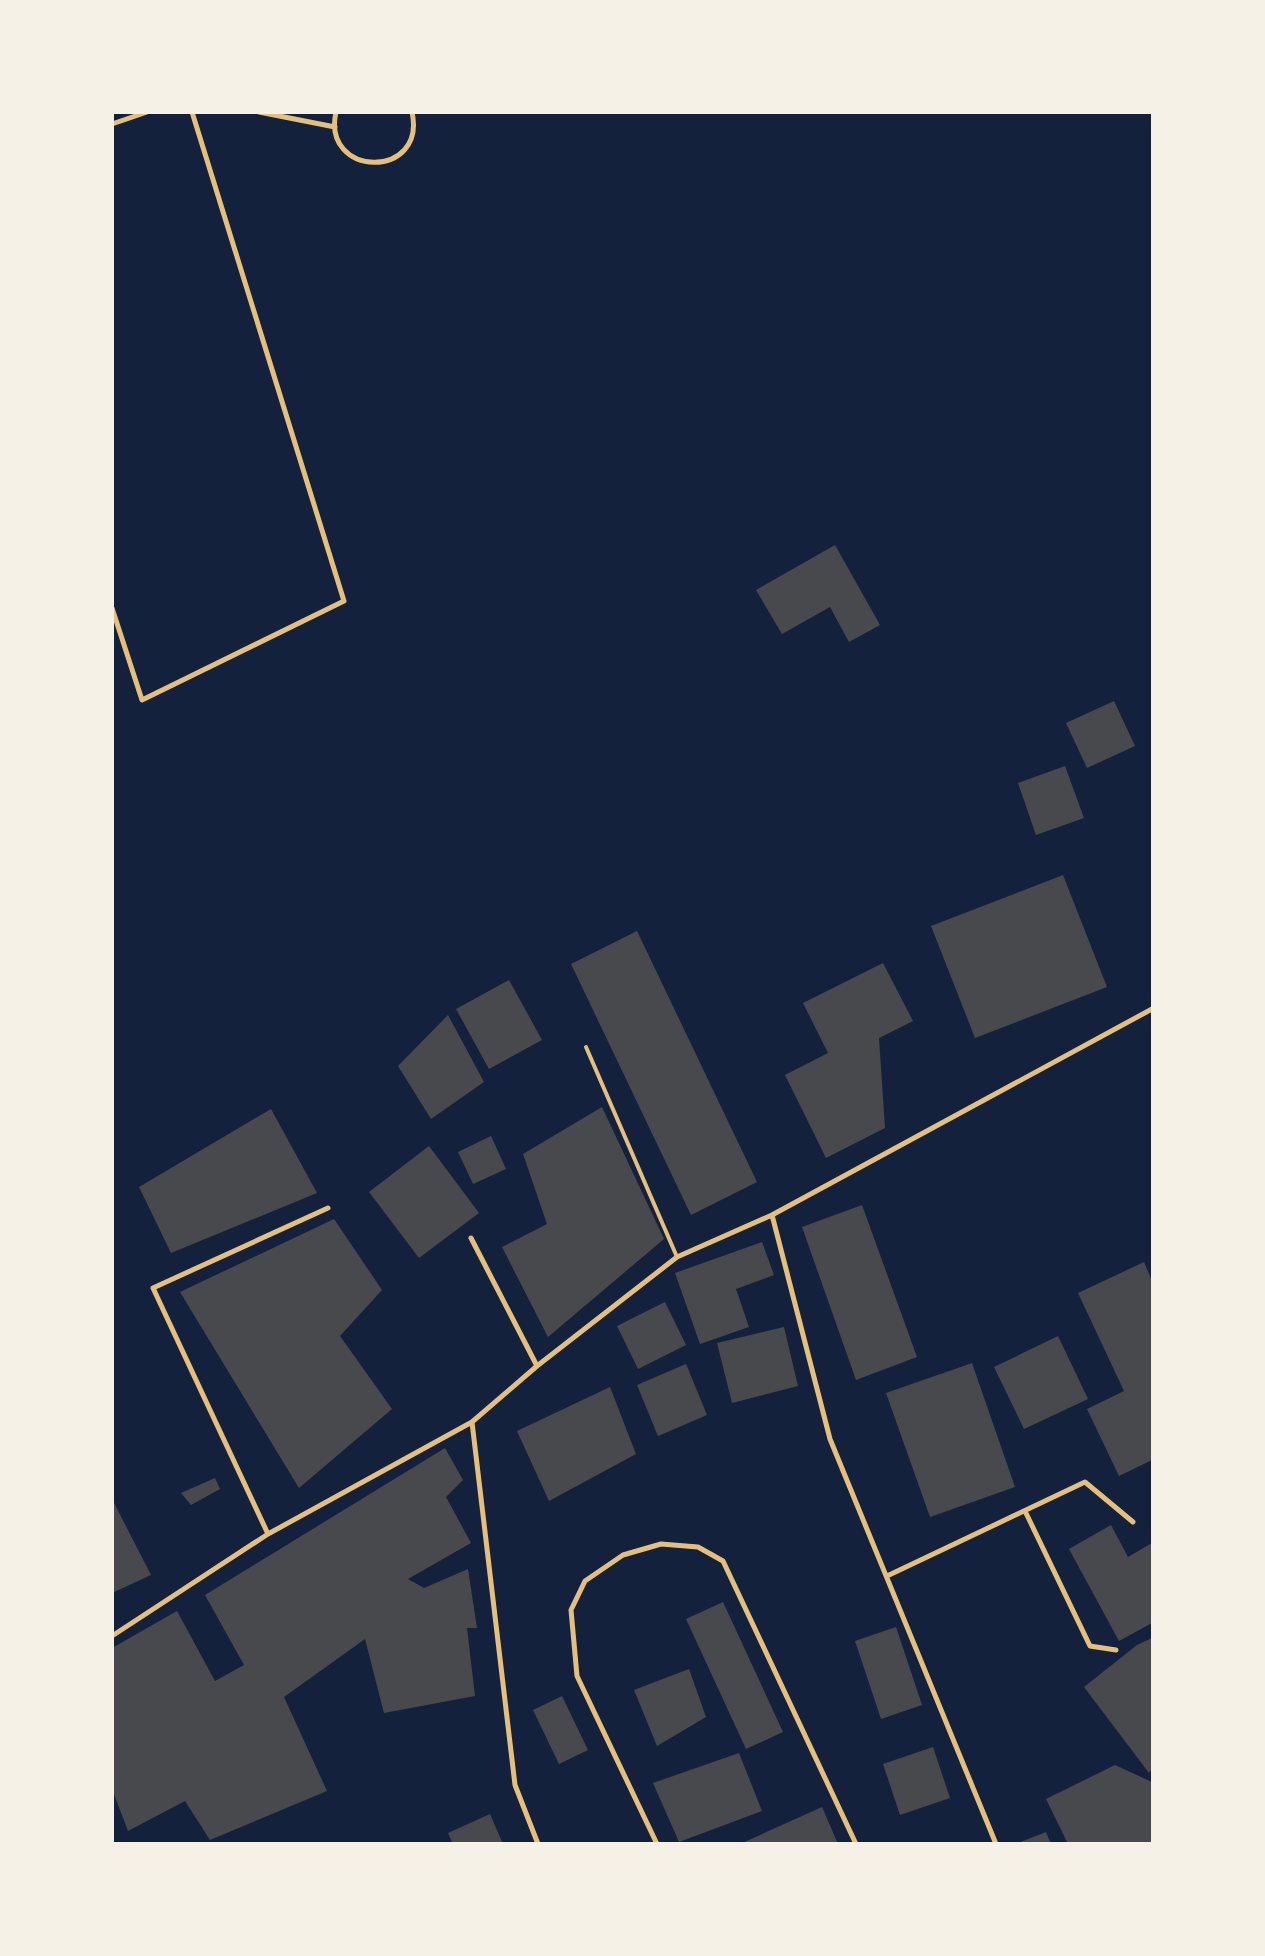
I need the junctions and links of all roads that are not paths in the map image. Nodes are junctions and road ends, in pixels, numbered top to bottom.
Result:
1 (147, 112) edge
2 (192, 112) edge
3 (259, 112) edge
4 (336, 112) edge
5 (412, 112) edge
6 (112, 124) edge
7 (334, 126) junction
8 (112, 608) edge
9 (1152, 1009) edge
10 (586, 1047) dead end
11 (328, 1208) dead end
12 (772, 1215) junction
13 (472, 1238) dead end
14 (677, 1257) junction
15 (537, 1366) junction
16 (472, 1422) junction
17 (1025, 1511) junction
18 (1133, 1522) dead end
19 (268, 1534) junction
20 (887, 1576) junction
21 (112, 1636) edge
22 (1116, 1650) dead end
23 (538, 1844) edge
24 (657, 1844) edge
25 (856, 1844) edge
26 (996, 1844) edge

1 - 6 street
2 - 8 street
3 - 7 street
4 - 7 street
5 - 7 street
9 - 12 street
10 - 14 lane
11 - 19 street
12 - 14 street
12 - 20 street
13 - 15 street
14 - 15 street
15 - 16 street
16 - 19 street
16 - 23 street
17 - 18 street
17 - 20 street
17 - 22 street
19 - 21 street
20 - 26 street
24 - 25 street

